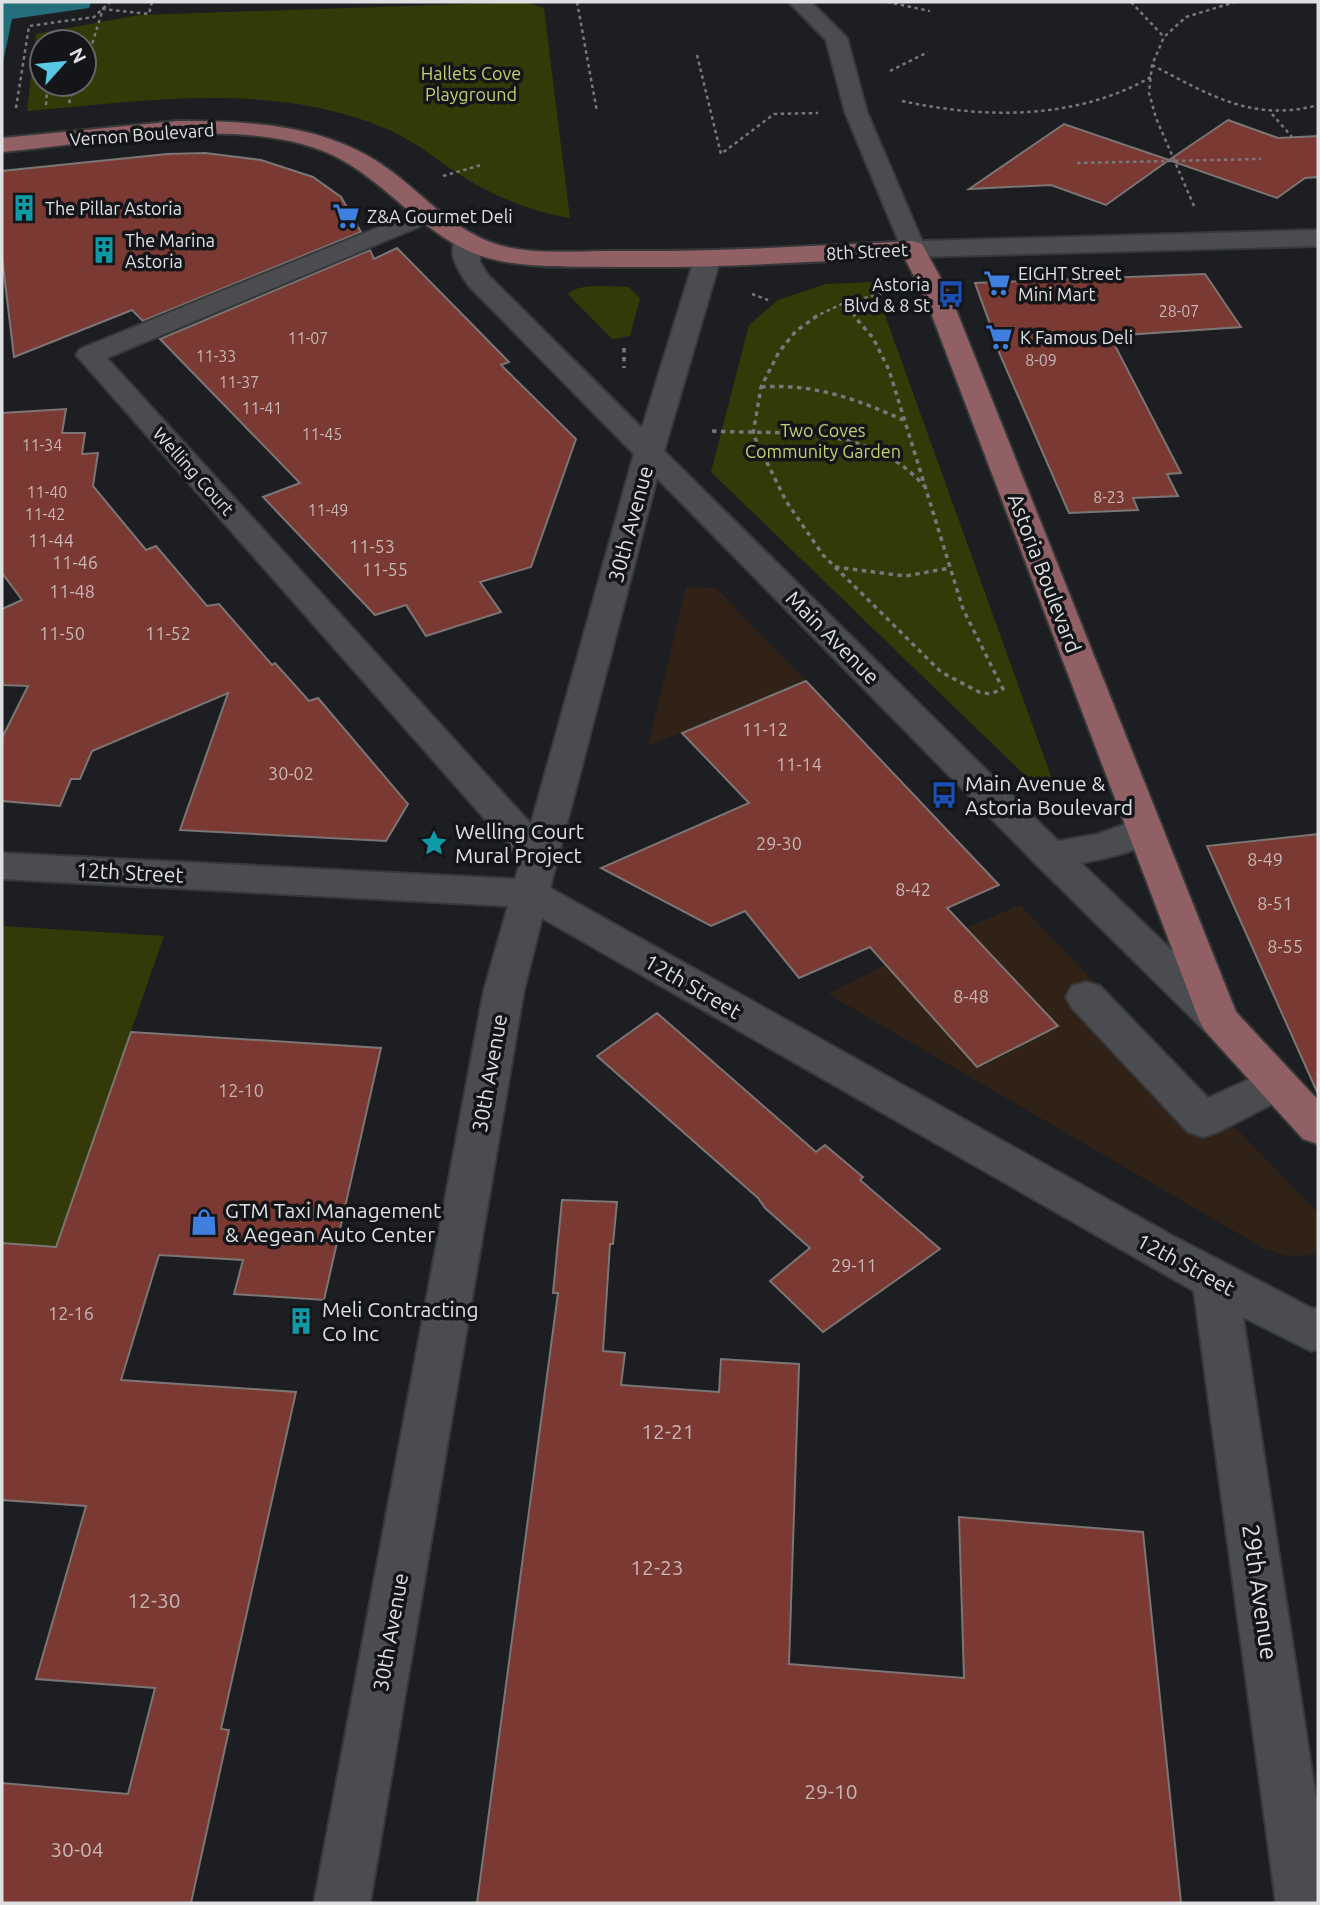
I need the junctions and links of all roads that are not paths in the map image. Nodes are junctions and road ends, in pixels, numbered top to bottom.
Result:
1 (799, 2) edge
2 (7, 144) edge
3 (426, 215) junction
4 (1318, 238) edge
5 (466, 242) junction
6 (913, 249) junction
7 (707, 260) junction
8 (649, 453) junction
9 (1145, 830) junction
10 (1050, 856) junction
11 (2, 866) edge
12 (536, 876) junction
13 (1086, 997) dead end
14 (1219, 1020) junction
15 (1276, 1083) junction
16 (1318, 1128) edge
17 (1215, 1280) junction
18 (1318, 1328) edge
19 (342, 1903) edge
20 (1304, 1903) edge

1 - 6 street, Astoria Boulevard
2 - 3 main road, Vernon Boulevard
3 - 5 main road, 8th Street
3 - 12 street, Welling Court
4 - 6 street, 8th Street
5 - 7 main road, 8th Street
5 - 8 street, Main Avenue
6 - 7 main road, 8th Street
6 - 9 main road, Astoria Boulevard
7 - 8 street, 30th Avenue
8 - 10 street, Main Avenue
8 - 12 street, 30th Avenue
9 - 10 street
9 - 14 main road, Astoria Boulevard
10 - 14 street, Main Avenue
11 - 12 street, 12th Street
12 - 17 street, 12th Street
12 - 19 street, 30th Avenue
13 - 15 street
14 - 15 main road, Astoria Boulevard
15 - 16 main road, Astoria Boulevard
17 - 18 street, 12th Street
17 - 20 street, 29th Avenue

